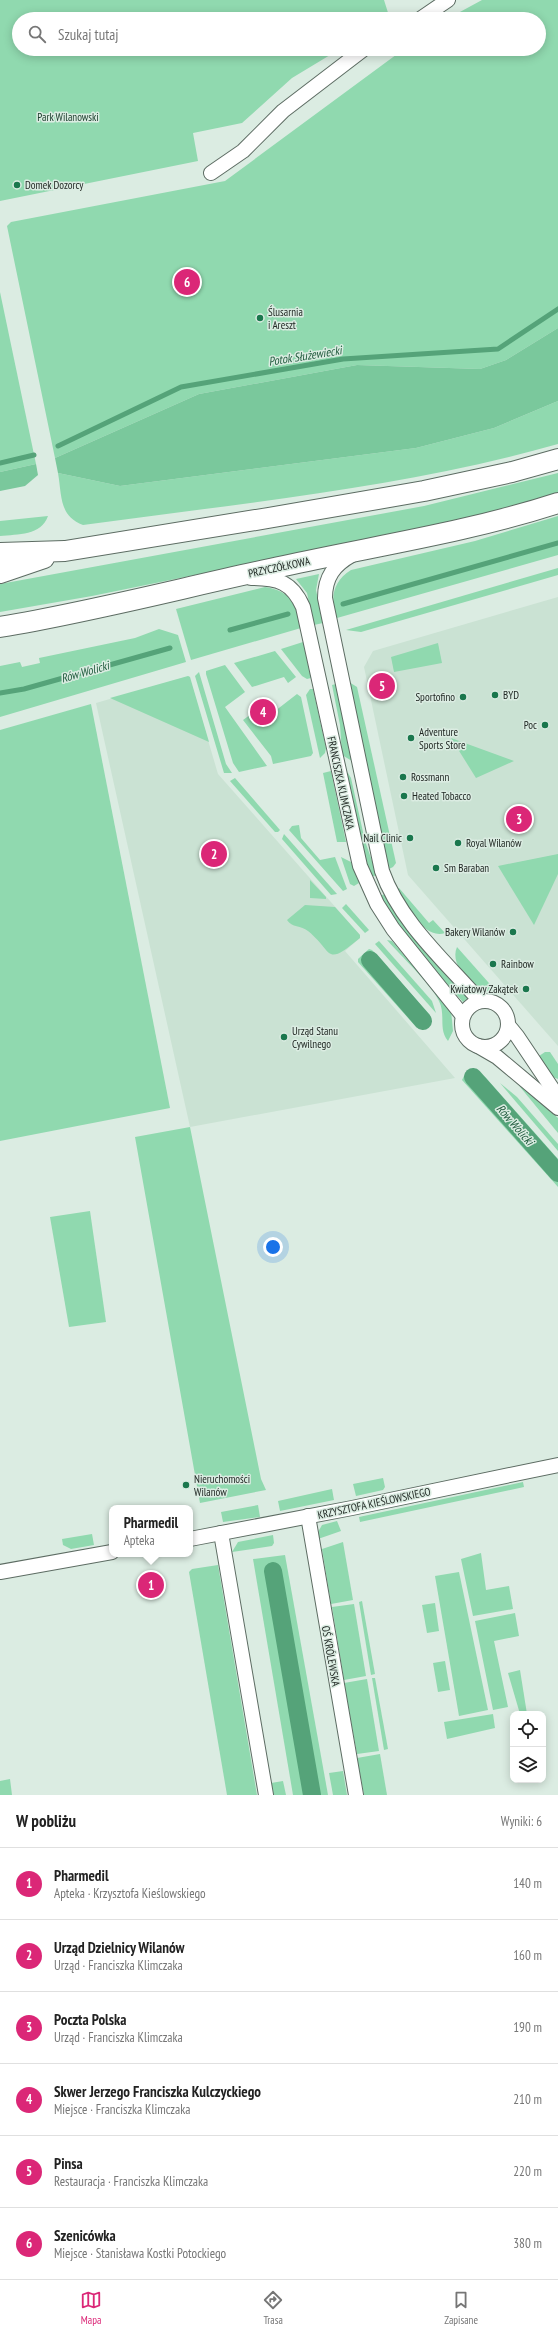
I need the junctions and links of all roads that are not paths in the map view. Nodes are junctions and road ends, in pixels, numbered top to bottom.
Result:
1 (448, 0) edge
2 (430, 12) edge
3 (355, 56) edge
4 (211, 173) dead end
5 (558, 459) edge
6 (558, 503) edge
7 (362, 550) junction
8 (65, 551) junction
9 (0, 553) edge
10 (0, 573) edge
11 (230, 578) junction
12 (0, 627) edge
13 (480, 1001) junction
14 (463, 1016) junction
15 (508, 1025) junction
16 (478, 1046) junction
17 (558, 1097) edge
18 (558, 1108) edge
19 (558, 1465) edge
20 (308, 1516) junction
21 (221, 1533) junction
22 (193, 1538) edge
23 (109, 1553) edge
24 (0, 1572) edge
25 (266, 1795) edge
26 (356, 1795) edge

1 - 2 street
3 - 4 street
5 - 8 main road
6 - 7 main road, PRZYCZÓŁKOWA
7 - 11 main road, PRZYCZÓŁKOWA
7 - 13 street, FRANCISZKA KLIMCZAKA
8 - 9 main road
8 - 10 main road
11 - 12 main road, PRZYCZÓŁKOWA
11 - 14 street, FRANCISZKA KLIMCZAKA
13 - 14 street
13 - 15 street
14 - 16 street
15 - 16 street
15 - 17 street
16 - 18 street
19 - 20 street, KRZYSZTOFA KIEŚLOWSKIEGO
20 - 21 street, KRZYSZTOFA KIEŚLOWSKIEGO
20 - 26 street, OŚ KRÓLEWSKA
21 - 22 street, KRZYSZTOFA KIEŚLOWSKIEGO
21 - 25 street
23 - 24 street

